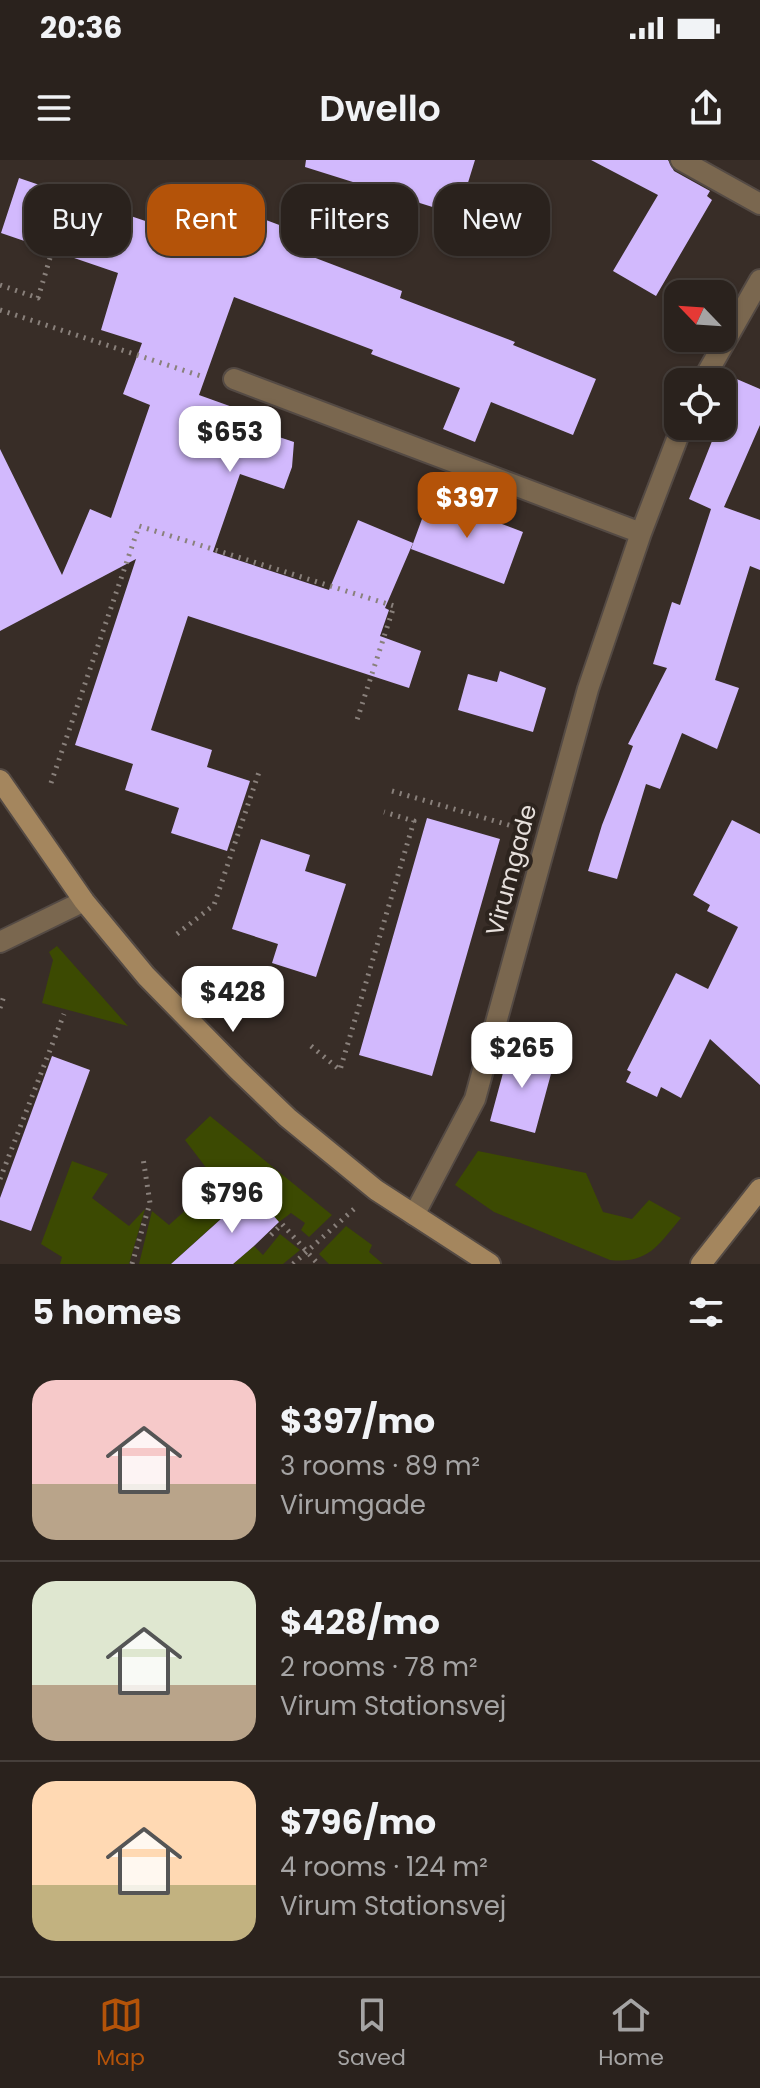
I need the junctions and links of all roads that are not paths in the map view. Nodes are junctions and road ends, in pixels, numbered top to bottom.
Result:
1 (681, 160) edge
2 (760, 204) edge
3 (760, 280) edge
4 (710, 368) edge
5 (234, 379) road end
6 (677, 440) edge
7 (641, 533) junction
8 (0, 780) edge
9 (84, 901) junction
10 (0, 942) edge
11 (760, 1189) edge
12 (414, 1215) junction
13 (490, 1264) edge
14 (701, 1264) edge

1 - 2 street
3 - 4 street
5 - 7 street
6 - 7 street, Virumgade
7 - 12 street, Virumgade
8 - 9 street
9 - 10 street
9 - 12 street
11 - 14 street
12 - 13 street

